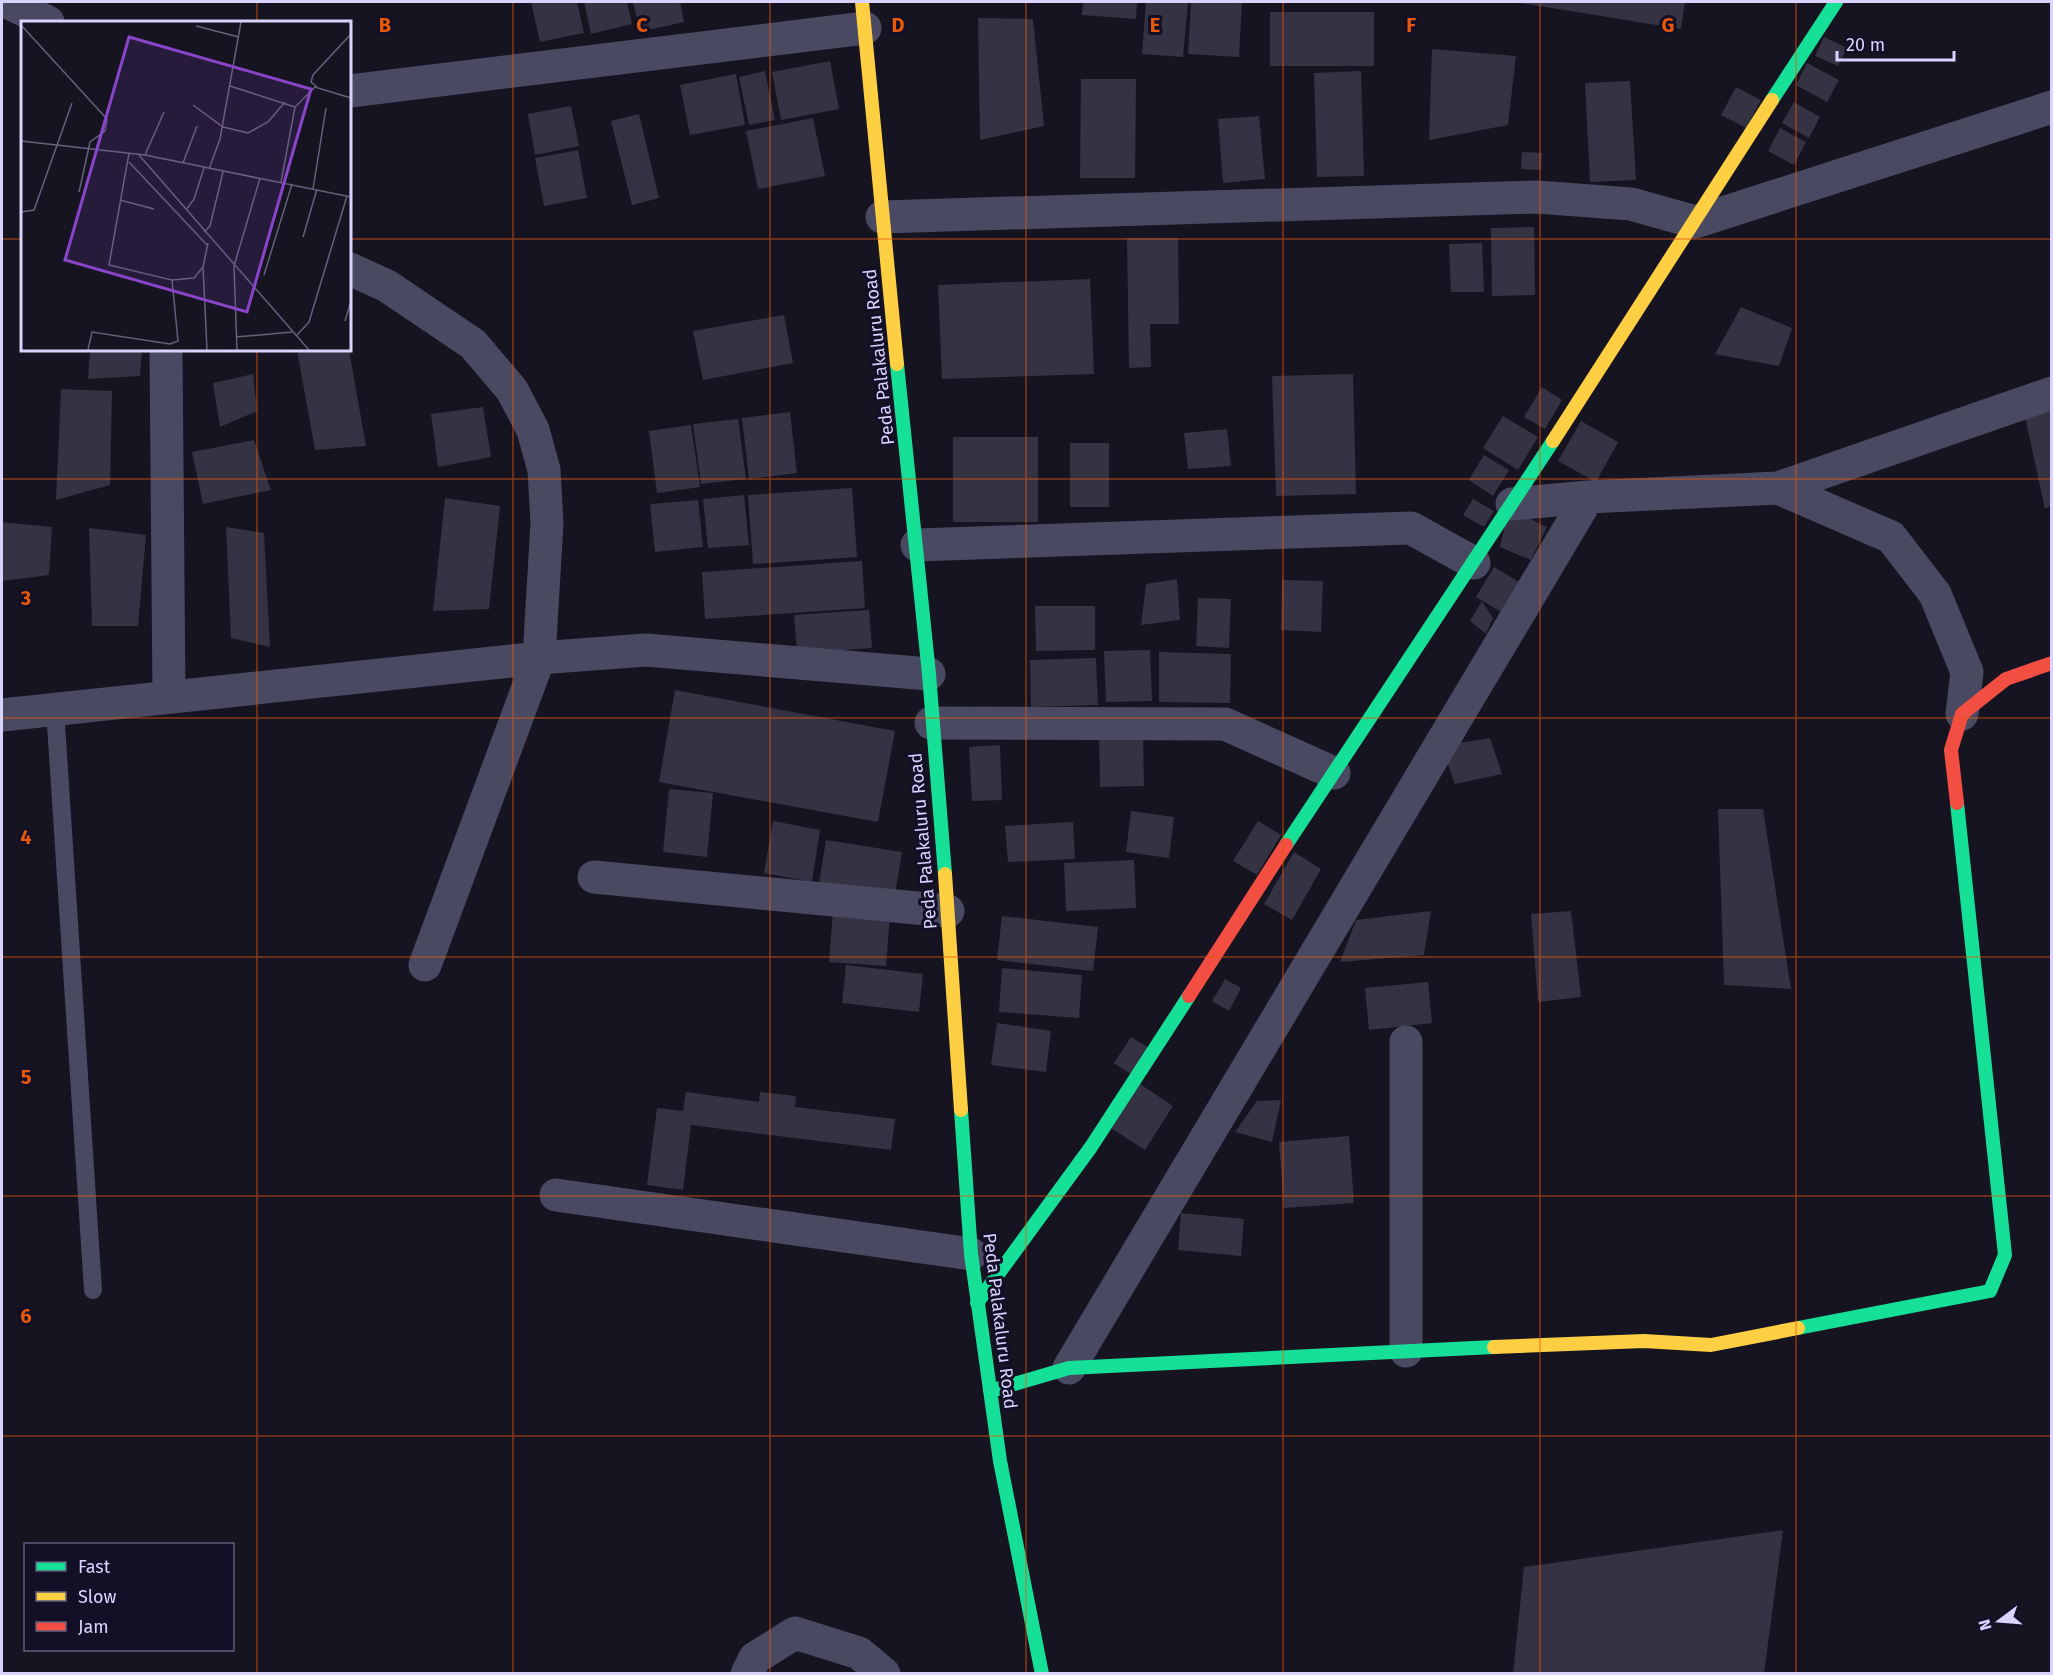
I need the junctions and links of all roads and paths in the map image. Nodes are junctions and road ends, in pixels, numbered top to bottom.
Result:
1 (7, 2) edge
2 (1836, 2) edge
3 (863, 15) edge
4 (46, 21) edge
5 (351, 91) edge
6 (2052, 107) edge
7 (882, 217) junction
8 (1695, 222) junction
9 (351, 269) edge
10 (166, 351) edge
11 (2052, 393) edge
12 (1778, 488) junction
13 (1588, 497) junction
14 (1512, 504) junction
15 (917, 545) junction
16 (1474, 563) junction
17 (538, 658) junction
18 (2052, 663) edge
19 (929, 674) junction
20 (169, 697) junction
21 (55, 709) junction
22 (1962, 714) junction
23 (2, 715) edge
24 (931, 723) junction
25 (1334, 773) junction
26 (594, 877) dead end
27 (948, 911) junction
28 (425, 965) dead end
29 (1406, 1042) dead end
30 (556, 1195) dead end
31 (971, 1254) junction
32 (93, 1290) dead end
33 (977, 1303) junction
34 (1406, 1351) junction
35 (1070, 1368) junction
36 (990, 1391) junction
37 (747, 1674) edge
38 (884, 1674) edge
39 (1042, 1674) edge

1 - 4 street
2 - 8 street
3 - 5 street
3 - 7 street, Peda Palakaluru Road
6 - 8 street
7 - 8 street
7 - 15 street, Peda Palakaluru Road
8 - 14 street
9 - 17 street
10 - 20 street
11 - 12 street
12 - 13 street
12 - 22 street
13 - 14 street
13 - 35 street
14 - 16 street
15 - 16 street
15 - 19 street, Peda Palakaluru Road
16 - 25 street
17 - 19 street
17 - 20 street
17 - 28 street
18 - 22 street
19 - 24 street, Peda Palakaluru Road
20 - 21 street
21 - 23 street
21 - 32 lane
22 - 34 street
24 - 25 street
24 - 27 street, Peda Palakaluru Road
25 - 33 street
26 - 27 street
27 - 31 street, Peda Palakaluru Road
29 - 34 street
30 - 31 street
31 - 33 street, Peda Palakaluru Road
33 - 36 street, Peda Palakaluru Road
34 - 35 street
35 - 36 street
36 - 39 street, Peda Palakaluru Road
37 - 38 street

